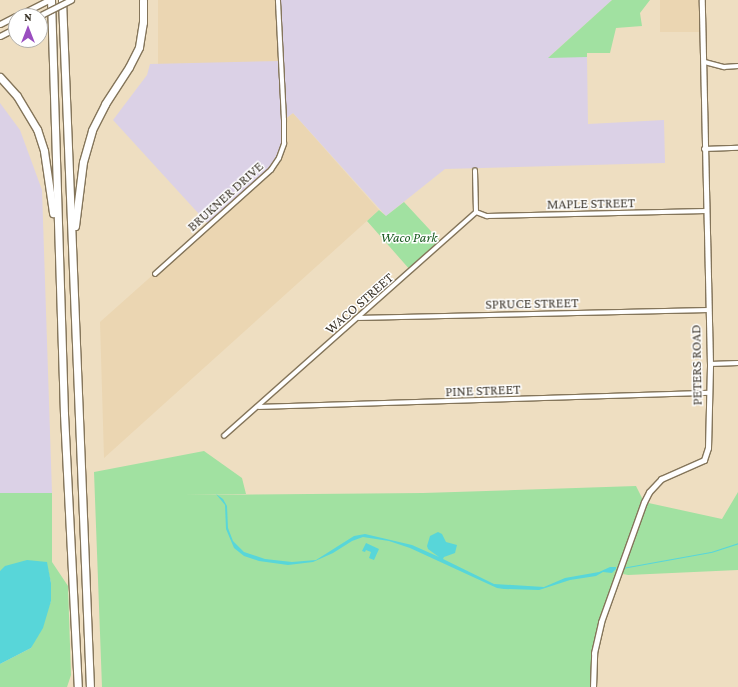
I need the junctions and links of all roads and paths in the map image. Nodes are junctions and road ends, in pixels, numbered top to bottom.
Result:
1 (50, 0) edge
2 (62, 0) edge
3 (72, 0) edge
4 (143, 0) edge
5 (278, 0) edge
6 (702, 0) edge
7 (33, 8) edge
8 (48, 12) edge
9 (705, 62) junction
10 (738, 66) edge
11 (0, 77) edge
12 (704, 148) junction
13 (738, 148) edge
14 (475, 171) dead end
15 (706, 211) junction
16 (476, 212) junction
17 (58, 256) junction
18 (72, 256) junction
19 (155, 274) dead end
20 (707, 310) junction
21 (358, 318) junction
22 (738, 363) edge
23 (710, 364) junction
24 (708, 393) junction
25 (259, 407) junction
26 (224, 436) dead end
27 (78, 687) edge
28 (90, 687) edge
29 (593, 687) edge

1 - 7 street
1 - 17 highway
2 - 18 highway
3 - 8 street, bridge
4 - 18 highway
5 - 19 street, BRUKNER DRIVE
6 - 9 street, PETERS ROAD
9 - 10 street
9 - 12 street, PETERS ROAD
11 - 17 highway
12 - 13 street
12 - 15 street, PETERS ROAD
14 - 16 street
15 - 16 street, MAPLE STREET
15 - 20 street, PETERS ROAD
16 - 21 street, WACO STREET
17 - 27 highway
18 - 28 highway
20 - 21 street, SPRUCE STREET
20 - 23 street, PETERS ROAD
21 - 25 street, WACO STREET
22 - 23 street
23 - 24 street, PETERS ROAD
24 - 25 street, PINE STREET
24 - 29 street, PETERS ROAD
25 - 26 street, WACO STREET

